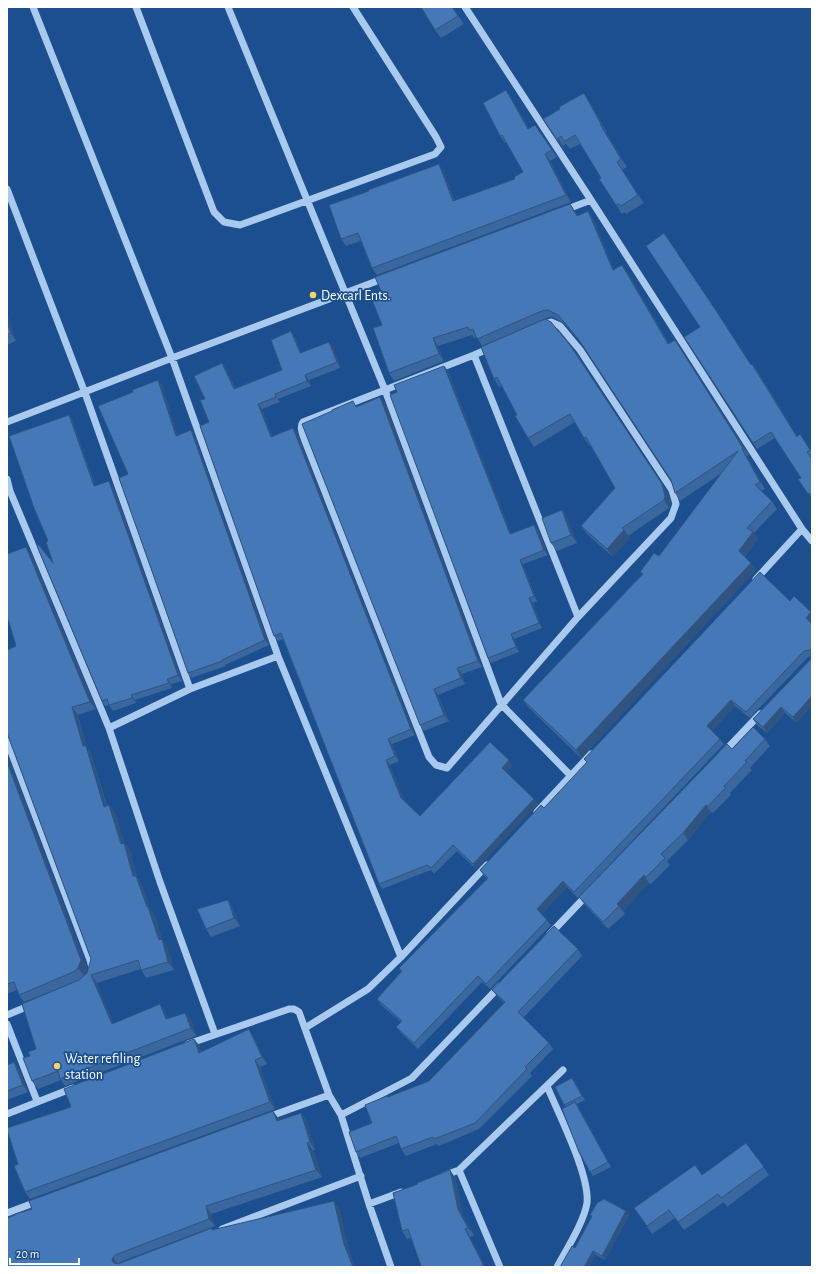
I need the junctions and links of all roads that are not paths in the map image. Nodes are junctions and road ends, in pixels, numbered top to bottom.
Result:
1 (33, 7) edge
2 (136, 7) edge
3 (228, 7) edge
4 (353, 7) edge
5 (465, 7) edge
6 (7, 189) edge
7 (591, 200) junction
8 (307, 201) junction
9 (561, 212) edge
10 (389, 276) edge
11 (344, 293) junction
12 (474, 355) junction
13 (172, 358) junction
14 (385, 390) junction
15 (85, 393) junction
16 (7, 422) edge
17 (7, 479) edge
18 (9, 492) edge
19 (802, 529) junction
20 (812, 541) edge
21 (748, 587) edge
22 (578, 617) junction
23 (278, 656) junction
24 (190, 689) junction
25 (501, 704) junction
26 (763, 711) edge
27 (109, 728) junction
28 (7, 741) edge
29 (598, 747) edge
30 (719, 757) edge
31 (571, 776) junction
32 (533, 817) edge
33 (494, 858) edge
34 (593, 889) edge
35 (544, 941) edge
36 (401, 956) junction
37 (88, 979) edge
38 (505, 981) edge
39 (41, 1000) edge
40 (7, 1015) edge
41 (7, 1024) edge
42 (305, 1028) junction
43 (215, 1034) junction
44 (178, 1048) edge
45 (564, 1070) dead end
46 (81, 1085) edge
47 (547, 1086) junction
48 (329, 1095) junction
49 (37, 1102) junction
50 (7, 1114) edge
51 (341, 1115) junction
52 (262, 1120) edge
53 (459, 1170) junction
54 (361, 1176) junction
55 (438, 1178) edge
56 (410, 1188) edge
57 (44, 1199) edge
58 (368, 1204) junction
59 (7, 1213) edge
60 (211, 1233) edge
61 (391, 1267) edge
62 (500, 1267) edge
63 (557, 1267) edge

1 - 13 street
2 - 8 street
3 - 8 street
4 - 8 street
5 - 7 street
6 - 15 street
7 - 9 street
7 - 19 street
8 - 11 street
10 - 11 street
11 - 13 street
11 - 14 street
12 - 14 street
12 - 22 street
12 - 22 street
13 - 15 street
13 - 23 street
14 - 25 street
14 - 25 street
15 - 16 street
15 - 24 street
17 - 18 street
18 - 27 street
19 - 20 street
19 - 21 street
22 - 25 street
23 - 24 street
23 - 36 street
24 - 27 street
25 - 31 street
26 - 30 street
27 - 43 street
28 - 37 street
29 - 31 street
31 - 32 street
33 - 36 street
34 - 35 street
36 - 42 street
38 - 51 street
39 - 40 street
41 - 49 street
42 - 43 street
42 - 48 street
43 - 44 street
45 - 47 street
46 - 49 street
47 - 53 street
47 - 63 street
48 - 51 street
48 - 52 street
49 - 50 street
51 - 54 street
53 - 55 street
53 - 62 street
54 - 58 street
54 - 60 street
56 - 58 street
57 - 59 street
58 - 61 street

